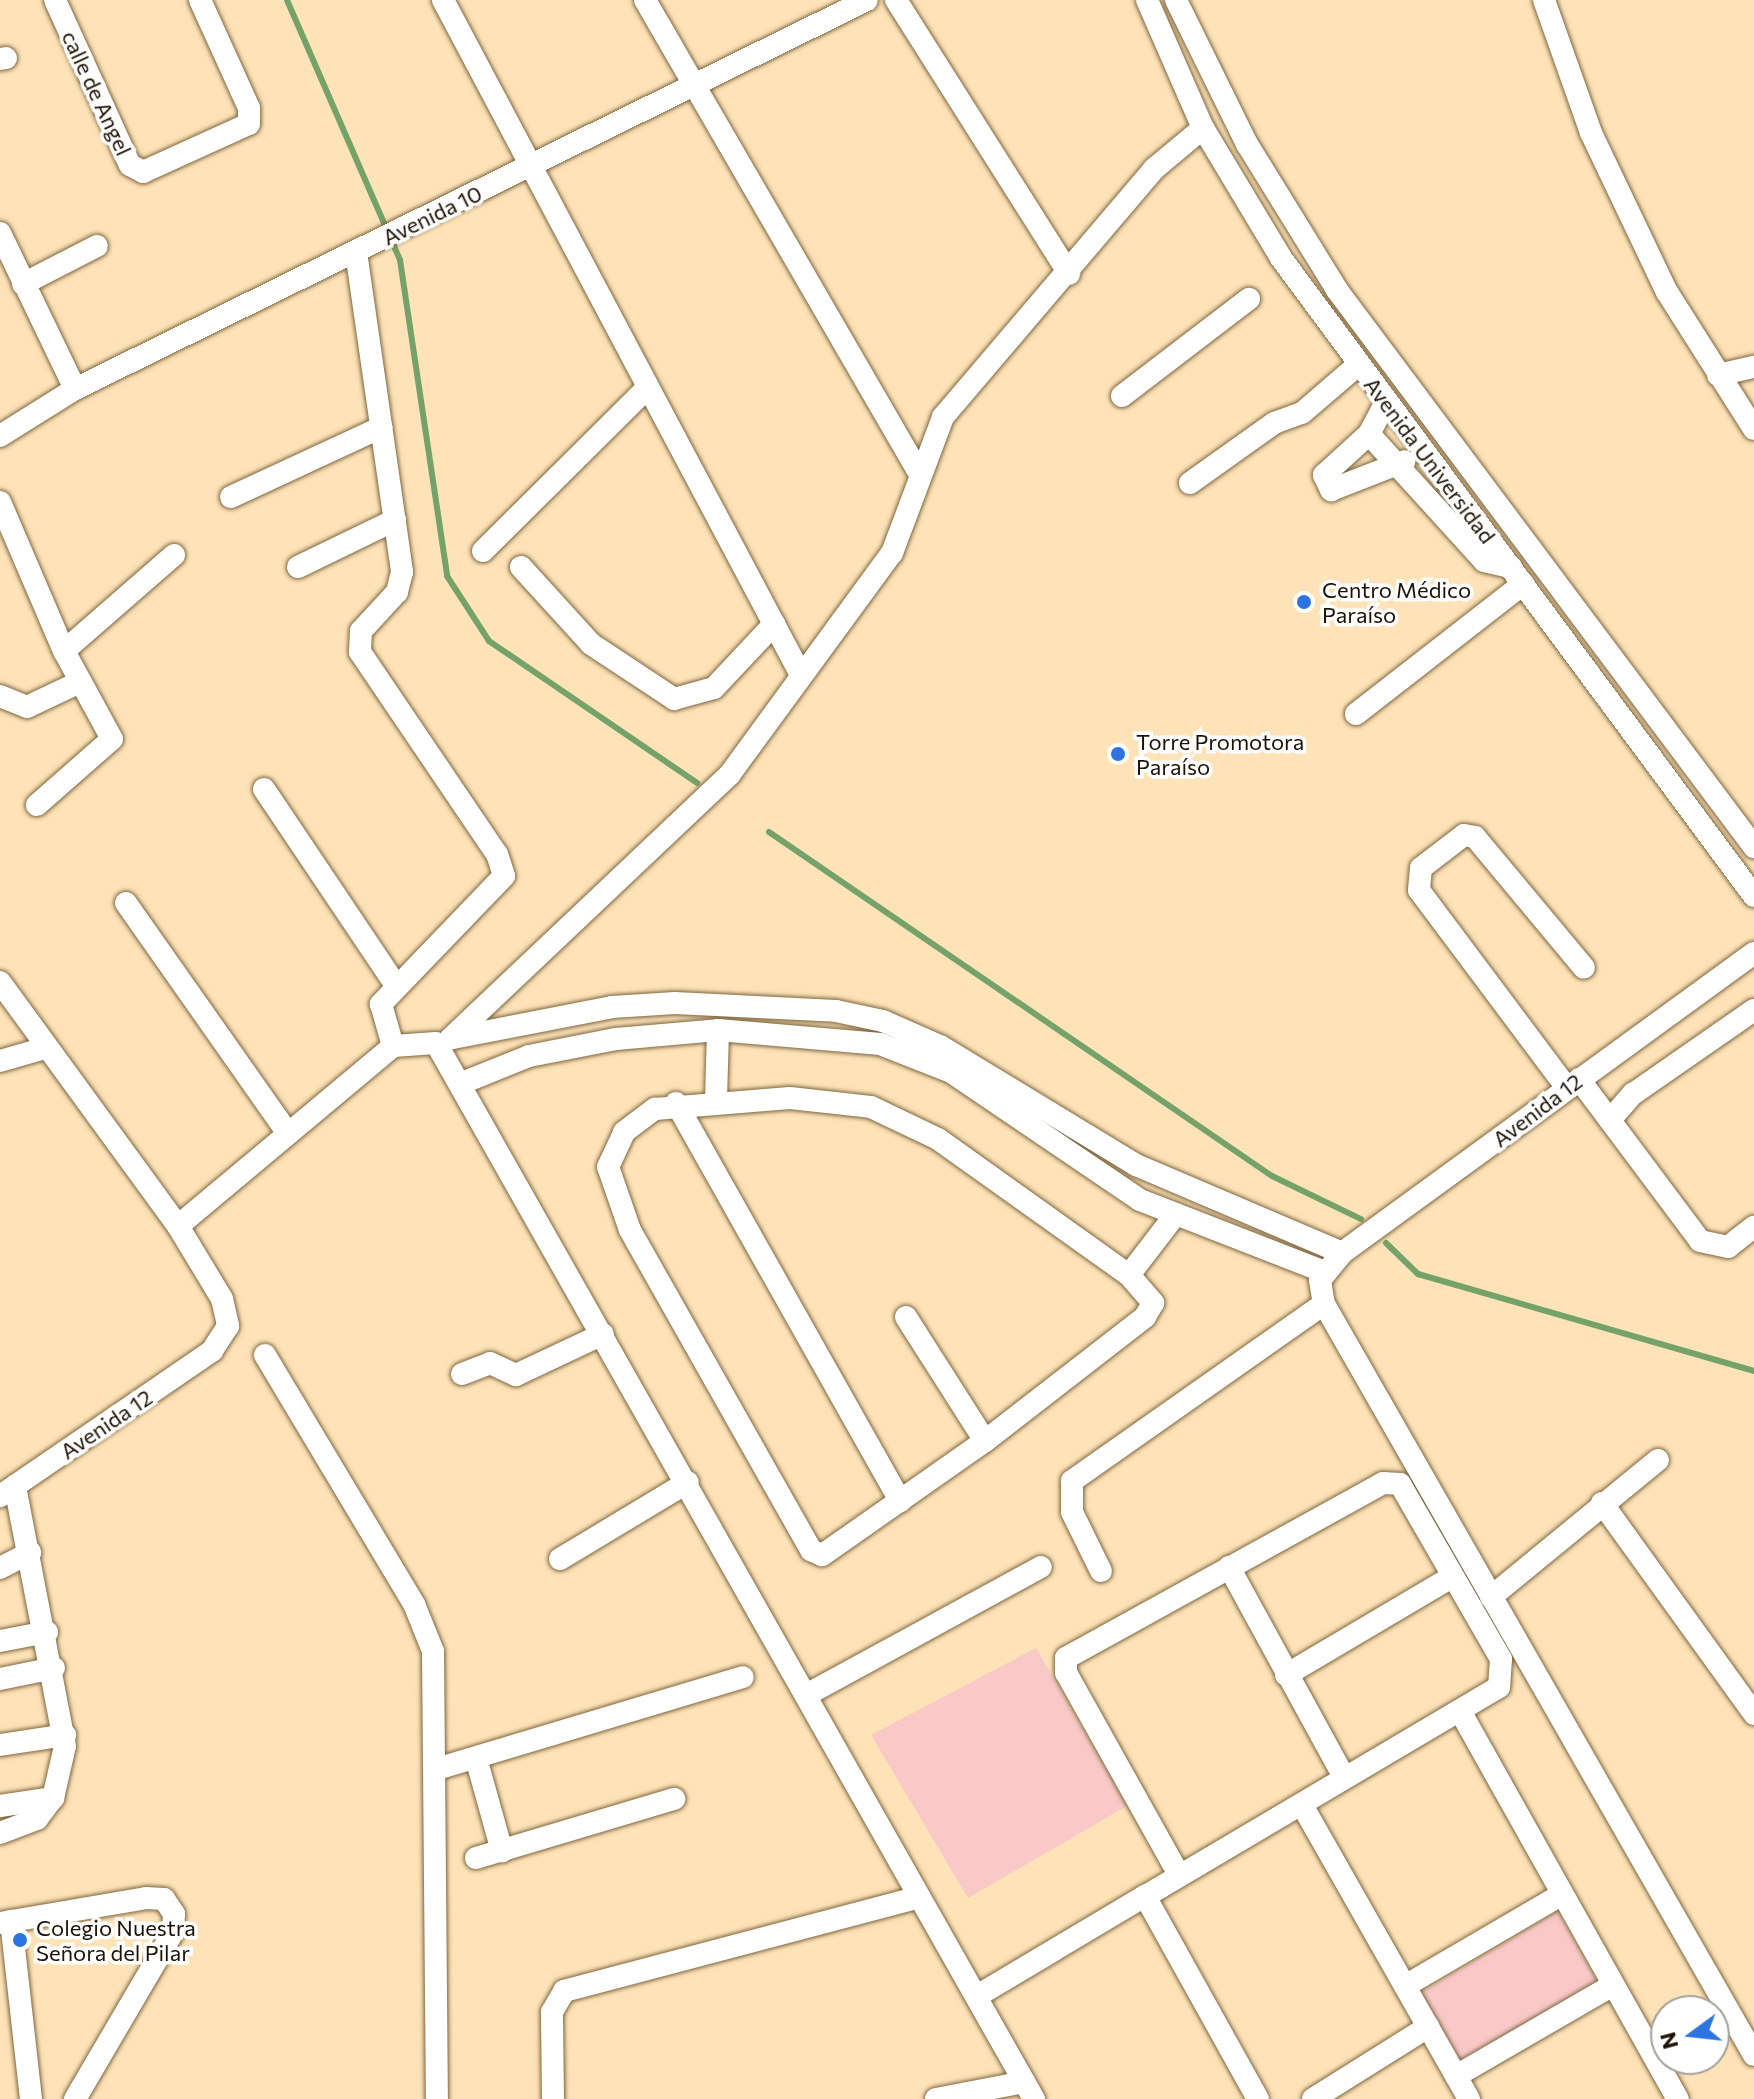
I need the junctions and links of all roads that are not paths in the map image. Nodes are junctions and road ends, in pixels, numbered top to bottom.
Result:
1 (55, 0) edge
2 (200, 0) edge
3 (443, 0) edge
4 (645, 0) edge
5 (867, 0) edge
6 (896, 0) edge
7 (1147, 0) edge
8 (1176, 0) edge
9 (1544, 0) edge
10 (693, 88) junction
11 (1203, 128) junction
12 (532, 166) junction
13 (0, 233) edge
14 (97, 246) dead end
15 (356, 252) junction
16 (1069, 274) junction
17 (23, 284) junction
18 (1249, 299) dead end
19 (1359, 364) junction
20 (1754, 367) edge
21 (1718, 375) junction
22 (75, 389) junction
23 (645, 390) junction
24 (1122, 396) dead end
25 (1386, 402) junction
26 (30, 414) junction
27 (0, 420) edge
28 (382, 427) junction
29 (1754, 429) edge
30 (1369, 434) junction
31 (0, 436) edge
32 (1425, 455) junction
33 (1391, 461) junction
34 (918, 471) junction
35 (1190, 483) dead end
36 (231, 497) dead end
37 (0, 502) edge
38 (395, 520) junction
39 (483, 551) dead end
40 (174, 555) dead end
41 (298, 567) dead end
42 (521, 567) dead end
43 (1517, 575) junction
44 (774, 624) junction
45 (64, 651) junction
46 (800, 673) junction
47 (80, 682) junction
48 (0, 696) edge
49 (1356, 714) dead end
50 (264, 789) dead end
51 (37, 805) dead end
52 (1754, 847) edge
53 (1754, 896) edge
54 (126, 903) dead end
55 (1754, 953) edge
56 (1584, 968) dead end
57 (0, 982) edge
58 (395, 984) junction
59 (8, 1006) edge
60 (1754, 1010) edge
61 (718, 1030) junction
62 (443, 1041) junction
63 (393, 1046) junction
64 (45, 1048) junction
65 (0, 1061) edge
66 (462, 1083) junction
67 (1573, 1083) junction
68 (716, 1099) junction
69 (676, 1103) junction
70 (1610, 1120) junction
71 (287, 1132) junction
72 (1175, 1215) junction
73 (178, 1226) junction
74 (1754, 1227) edge
75 (1342, 1253) junction
76 (1325, 1272) junction
77 (1129, 1275) junction
78 (1324, 1304) junction
79 (906, 1317) dead end
80 (603, 1334) junction
81 (265, 1355) dead end
82 (462, 1374) dead end
83 (985, 1441) junction
84 (1658, 1460) dead end
85 (688, 1482) junction
86 (7, 1491) edge
87 (900, 1501) junction
88 (1602, 1503) junction
89 (30, 1553) junction
90 (560, 1559) dead end
91 (1041, 1567) dead end
92 (1229, 1567) junction
93 (0, 1568) edge
94 (1101, 1571) dead end
95 (1452, 1577) junction
96 (1491, 1597) junction
97 (47, 1632) junction
98 (0, 1641) edge
99 (54, 1668) junction
100 (1286, 1675) junction
101 (743, 1677) dead end
102 (0, 1679) edge
103 (808, 1694) junction
104 (1460, 1711) junction
105 (1754, 1714) edge
106 (65, 1735) junction
107 (0, 1745) edge
108 (476, 1758) junction
109 (440, 1768) junction
110 (1343, 1775) junction
111 (53, 1798) junction
112 (674, 1799) dead end
113 (1302, 1805) junction
114 (0, 1806) edge
115 (0, 1833) edge
116 (502, 1851) junction
117 (476, 1858) dead end
118 (1178, 1873) junction
119 (1561, 1895) junction
120 (1145, 1896) junction
121 (919, 1897) junction
122 (6, 1922) edge
123 (1613, 1985) junction
124 (1405, 1986) junction
125 (977, 1996) junction
126 (1428, 2027) junction
127 (1754, 2055) edge
128 (1456, 2076) junction
129 (1029, 2091) edge
130 (31, 2099) edge
131 (75, 2099) edge
132 (437, 2099) edge
133 (553, 2099) edge
134 (936, 2099) edge
135 (1258, 2099) edge
136 (1313, 2099) edge
137 (1469, 2099) edge
138 (1678, 2099) edge

1 - 2 street, calle de Angel
3 - 12 street
4 - 10 street
5 - 10 street, Avenida 10
6 - 16 street
7 - 11 street, Avenida Universidad
8 - 52 street, Avenida Universidad
9 - 21 street
10 - 12 street, Avenida 10
10 - 34 street
11 - 16 street
11 - 19 street, Avenida Universidad
12 - 15 street, Avenida 10
12 - 23 street
13 - 17 street
14 - 17 street
15 - 22 street, Avenida 10
15 - 28 street
16 - 34 street
17 - 22 street
18 - 24 street
19 - 25 street, Avenida Universidad
19 - 35 street
20 - 21 street
21 - 29 street
22 - 26 street, Avenida 10
23 - 39 street
23 - 44 street
25 - 30 street
25 - 32 street, Avenida Universidad
26 - 27 street
26 - 31 street, Avenida 10
28 - 36 street
28 - 38 street
30 - 33 street
30 - 33 street
32 - 33 street
32 - 43 street, Avenida Universidad
33 - 43 street
34 - 46 street
37 - 45 street
38 - 41 street
38 - 58 street
40 - 45 street
42 - 44 street
43 - 49 street
43 - 53 street, Avenida Universidad
44 - 46 street
45 - 47 street
46 - 62 street
47 - 48 street
47 - 51 street
50 - 58 street
54 - 71 street
55 - 67 street, Avenida 12
56 - 67 street
57 - 59 street
58 - 63 street
59 - 64 street
60 - 70 street
61 - 66 street
61 - 68 street
61 - 72 street
62 - 63 street
62 - 66 street
62 - 75 street
63 - 71 street
64 - 65 street
64 - 73 street
66 - 80 street
67 - 70 street
67 - 75 street, Avenida 12
68 - 69 street
68 - 77 street
69 - 87 street
69 - 87 street
70 - 74 street
71 - 73 street
72 - 76 street
72 - 77 street
73 - 86 street, Avenida 12
75 - 76 street, Avenida 12
76 - 78 street
77 - 83 street
78 - 94 street
78 - 96 street
79 - 83 street
80 - 82 street
80 - 85 street
81 - 109 street
83 - 87 street
84 - 88 street
85 - 90 street
85 - 103 street
86 - 89 street
88 - 96 street
88 - 105 street
89 - 93 street
89 - 97 street
91 - 103 street
92 - 95 street
92 - 100 street
92 - 118 street
95 - 100 street
95 - 104 street
96 - 127 street
97 - 98 street
97 - 99 street
99 - 102 street
99 - 106 street
100 - 110 street
101 - 108 street
103 - 121 street
104 - 110 street
104 - 119 street
106 - 107 street
106 - 111 street
108 - 109 street
108 - 116 street
109 - 132 street
110 - 113 street
111 - 114 street
111 - 115 street
112 - 116 street
113 - 118 street
113 - 124 street
116 - 117 street
118 - 120 street
119 - 123 street
119 - 124 street
120 - 125 street
120 - 135 street
121 - 125 street
121 - 133 street
122 - 130 street
122 - 131 street
123 - 128 street
123 - 138 street
124 - 126 street
125 - 129 street
126 - 128 street
126 - 136 street
128 - 137 street
129 - 134 street

